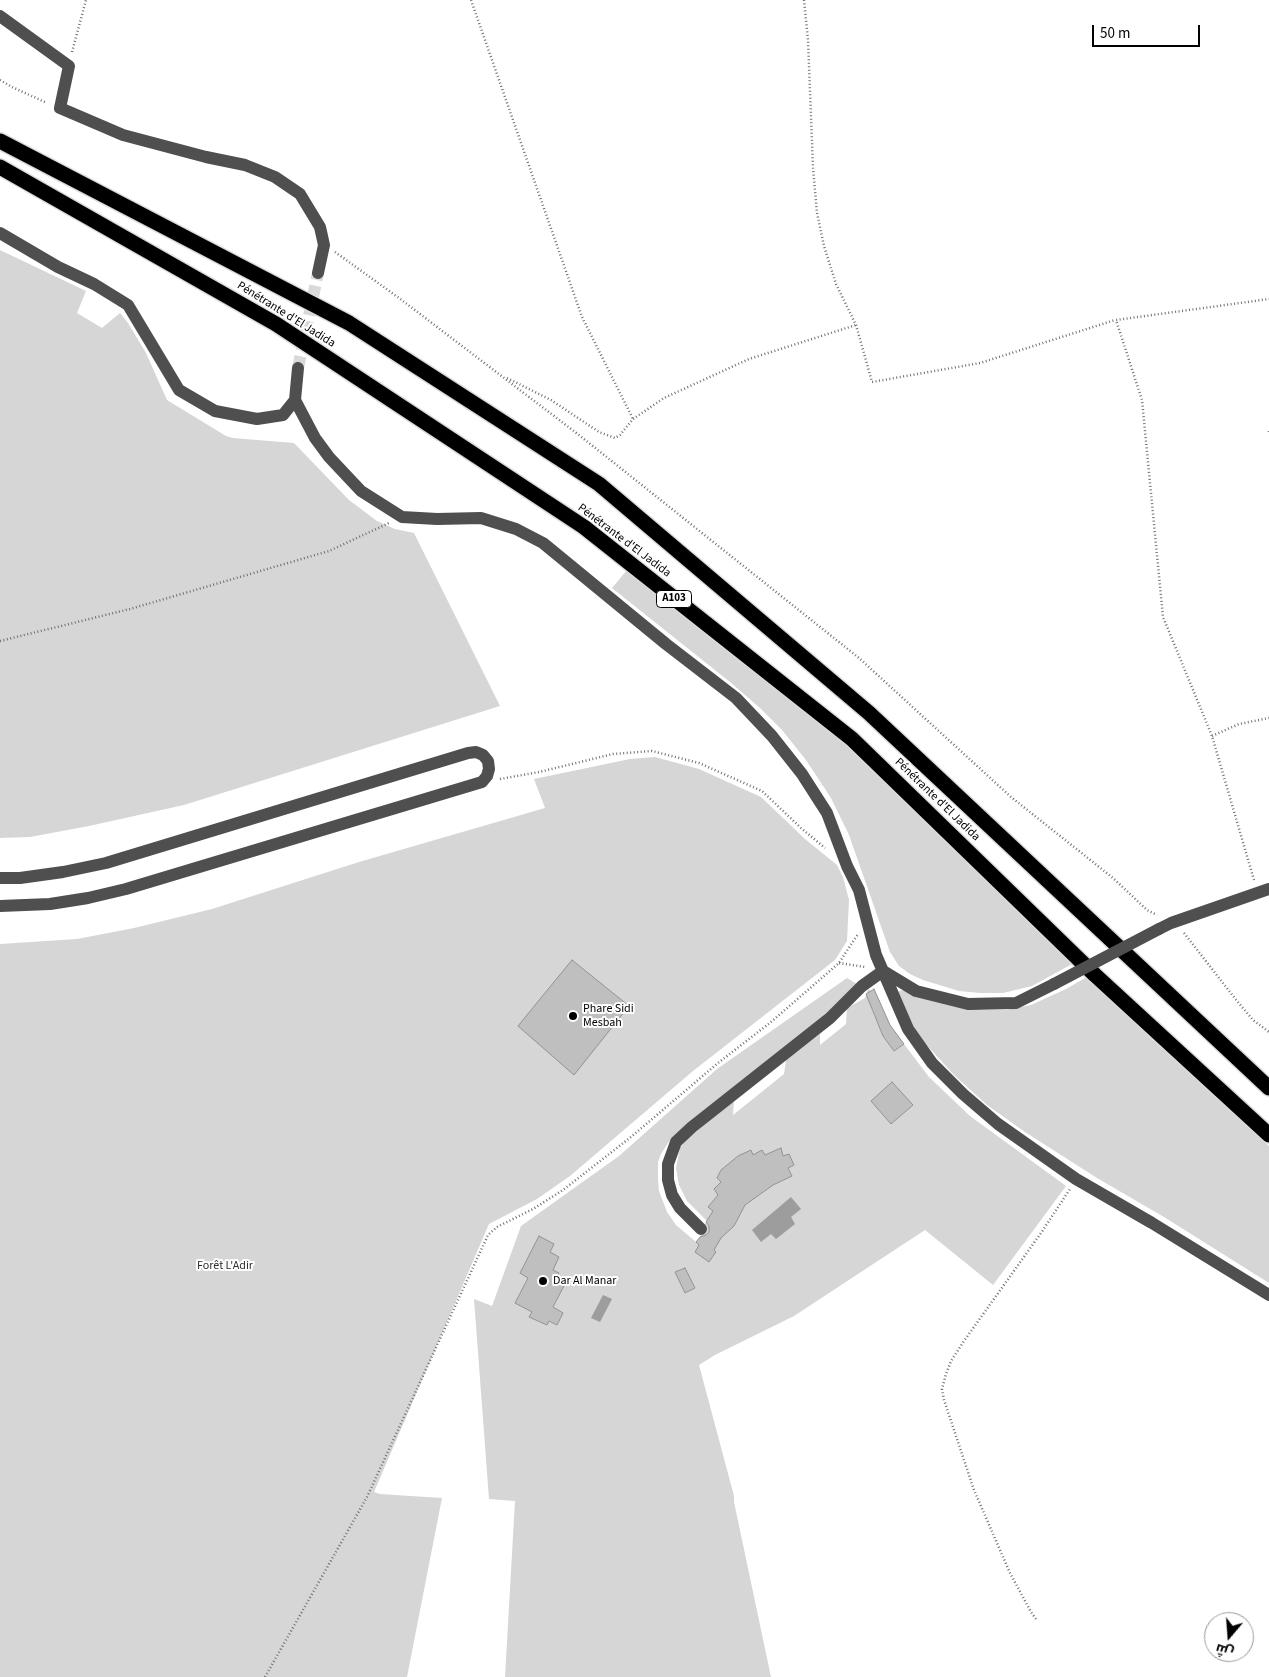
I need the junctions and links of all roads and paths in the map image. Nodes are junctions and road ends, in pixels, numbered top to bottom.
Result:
1 (86, 0) edge
2 (471, 0) edge
3 (804, 0) edge
4 (0, 16) edge
5 (69, 66) junction
6 (0, 80) edge
7 (60, 108) junction
8 (0, 141) edge
9 (0, 167) edge
10 (0, 233) edge
11 (324, 245) junction
12 (318, 273) tunnel mouth
13 (1269, 299) edge
14 (1116, 320) junction
15 (856, 325) junction
16 (298, 368) tunnel mouth
17 (500, 375) junction
18 (295, 400) junction
19 (633, 419) junction
20 (402, 517) junction
21 (0, 642) edge
22 (1269, 718) edge
23 (1212, 736) junction
24 (482, 782) junction
25 (847, 866) junction
26 (0, 878) edge
27 (1264, 891) edge
28 (0, 906) edge
29 (866, 920) junction
30 (1171, 923) junction
31 (839, 963) junction
32 (882, 971) junction
33 (1269, 1032) edge
34 (1269, 1088) edge
35 (1269, 1135) edge
36 (1076, 1179) junction
37 (701, 1229) dead end
38 (1269, 1295) edge
39 (1036, 1619) dead end
40 (265, 1677) edge

1 - 5 path
2 - 19 path
3 - 15 path
4 - 5 street
5 - 7 street
6 - 7 path
7 - 11 street
8 - 34 highway, Pénétrante d'El Jadida
9 - 35 highway, Pénétrante d'El Jadida / A103
10 - 18 street
11 - 12 street
11 - 17 path
13 - 14 path
14 - 15 path
14 - 23 path
15 - 19 path
16 - 18 street
17 - 19 path
17 - 30 path
18 - 20 street
20 - 21 path
20 - 25 street
22 - 23 path
23 - 27 path
24 - 25 path
24 - 26 street
24 - 28 street
25 - 29 street
27 - 30 street
29 - 31 path
29 - 32 street
30 - 32 street, bridge
30 - 33 path
31 - 32 path
31 - 40 path
32 - 36 street
32 - 37 street
36 - 38 street
36 - 39 path

